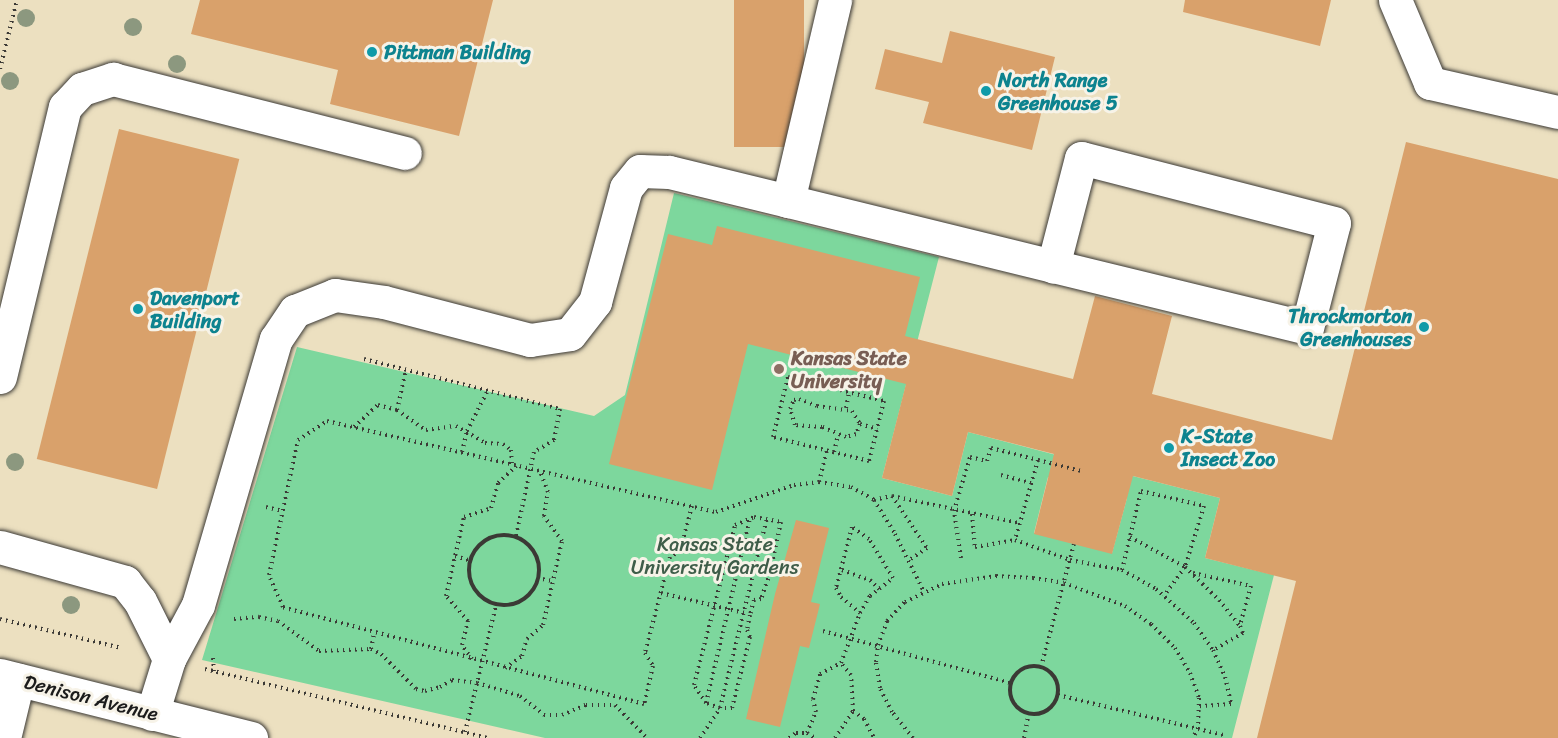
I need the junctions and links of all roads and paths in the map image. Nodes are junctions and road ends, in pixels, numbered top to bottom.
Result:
1 (17, 0) edge
2 (835, 0) edge
3 (1395, 0) edge
4 (0, 69) edge
5 (1558, 112) edge
6 (405, 153) dead end
7 (788, 201) junction
8 (13, 265) edge
9 (1053, 266) junction
10 (364, 359) dead end
11 (406, 370) junction
12 (0, 377) edge
13 (488, 390) junction
14 (849, 392) junction
15 (780, 407) junction
16 (846, 408) junction
17 (790, 409) junction
18 (397, 410) junction
19 (860, 424) junction
20 (354, 427) junction
21 (877, 429) junction
22 (467, 431) junction
23 (838, 435) junction
24 (827, 450) junction
25 (834, 452) junction
26 (462, 453) junction
27 (1038, 460) junction
28 (514, 465) junction
29 (530, 469) junction
30 (539, 471) junction
31 (1081, 471) dead end
32 (1001, 475) dead end
33 (819, 482) junction
34 (1032, 483) junction
35 (892, 496) junction
36 (874, 500) junction
37 (259, 506) dead end
38 (692, 506) junction
39 (954, 510) junction
40 (283, 511) junction
41 (972, 514) junction
42 (767, 518) junction
43 (750, 519) junction
44 (1019, 523) junction
45 (516, 536) junction
46 (1130, 537) junction
47 (1015, 540) junction
48 (1074, 544) dead end
49 (0, 547) edge
50 (455, 556) junction
51 (961, 558) dead end
52 (1070, 560) junction
53 (471, 561) junction
54 (908, 561) junction
55 (1185, 567) junction
56 (842, 570) junction
57 (1122, 570) junction
58 (1190, 572) junction
59 (537, 578) junction
60 (552, 581) junction
61 (1064, 583) junction
62 (879, 589) junction
63 (924, 592) junction
64 (661, 593) junction
65 (1164, 596) junction
66 (496, 606) junction
67 (714, 606) junction
68 (728, 609) junction
69 (744, 613) junction
70 (860, 613) junction
71 (750, 615) junction
72 (0, 619) edge
73 (228, 621) dead end
74 (1240, 626) junction
75 (823, 631) dead end
76 (374, 633) junction
77 (852, 638) junction
78 (878, 645) junction
79 (371, 649) junction
80 (1213, 650) junction
81 (212, 653) dead end
82 (169, 659) junction
83 (472, 660) junction
84 (482, 663) junction
85 (841, 663) junction
86 (1041, 667) junction
87 (505, 669) junction
88 (214, 672) junction
89 (9, 677) edge
90 (477, 683) junction
91 (1011, 683) junction
92 (1058, 695) junction
93 (617, 698) junction
94 (706, 704) junction
95 (615, 705) junction
96 (1199, 706) junction
97 (720, 708) junction
98 (853, 711) junction
99 (1029, 713) junction
100 (152, 714) junction
101 (1198, 728) junction
102 (465, 732) junction
103 (807, 733) junction
104 (1223, 735) dead end
105 (4, 738) edge
106 (251, 738) edge
107 (489, 738) edge
108 (647, 738) edge
109 (701, 738) edge
110 (789, 738) edge
111 (815, 738) edge
112 (835, 738) edge
113 (874, 738) edge
114 (913, 738) edge
115 (1024, 738) edge
116 (1193, 738) edge

1 - 4 path
2 - 7 street
3 - 5 street
6 - 8 street
7 - 9 street
7 - 82 street
8 - 12 street
9 - 9 street
10 - 11 path
11 - 13 path
11 - 18 path
13 - 22 path
13 - 29 path
14 - 15 path
14 - 16 path
14 - 21 path
15 - 17 path
15 - 24 path
16 - 17 path
16 - 19 path
17 - 23 path
18 - 20 path
18 - 22 path
19 - 21 path
19 - 23 path
20 - 26 path
20 - 40 path
21 - 25 path
22 - 26 path
22 - 28 path
23 - 25 path
24 - 25 path
24 - 33 path
26 - 28 path
27 - 31 path
27 - 34 path
27 - 39 path
28 - 29 path
28 - 50 path
29 - 30 path
29 - 45 path
30 - 38 path
30 - 60 path
32 - 34 path
33 - 36 path
33 - 38 path
34 - 44 path
35 - 36 path
35 - 39 path
35 - 54 path
36 - 54 path
37 - 40 path
38 - 64 path
39 - 41 path
39 - 51 path
40 - 76 path
41 - 44 path
41 - 47 path
42 - 43 path
42 - 69 path
42 - 71 path
43 - 67 path
43 - 68 path
44 - 47 path
45 - 53 path
45 - 59 path
46 - 55 path
46 - 55 path
46 - 57 path
47 - 52 path
48 - 52 path
49 - 82 street
50 - 53 path
50 - 83 path
52 - 57 path
52 - 61 path
53 - 66 path
54 - 63 path
55 - 58 path
55 - 65 path
56 - 62 path
56 - 62 path
56 - 70 path
57 - 65 path
58 - 74 path
58 - 74 path
59 - 60 path
59 - 66 path
60 - 87 path
61 - 63 path
61 - 86 path
61 - 96 path
62 - 70 path
63 - 78 path
64 - 67 path
64 - 93 path
65 - 80 path
66 - 84 path
67 - 68 path
67 - 94 path
68 - 69 path
68 - 94 path
69 - 71 path
69 - 97 path
70 - 77 path
71 - 97 path
72 - 82 path
73 - 79 path
74 - 80 path
75 - 77 path
76 - 79 path
76 - 83 path
77 - 78 path
77 - 85 path
78 - 91 path
78 - 114 path
79 - 90 path
80 - 96 path
81 - 88 path
82 - 88 path
82 - 100 street
83 - 84 path
84 - 87 path
84 - 90 path
85 - 98 path
85 - 103 path
86 - 91 path
86 - 92 path
87 - 93 path
88 - 102 path
89 - 100 street, Denison Avenue
89 - 105 street
90 - 95 path
90 - 102 path
91 - 99 path
92 - 99 path
92 - 101 path
93 - 95 path
94 - 97 path
95 - 108 path
96 - 101 path
97 - 109 path
98 - 112 path
98 - 113 path
99 - 115 path
100 - 106 street, Denison Avenue
101 - 104 path
101 - 116 path
102 - 107 path
103 - 110 path
103 - 111 path

